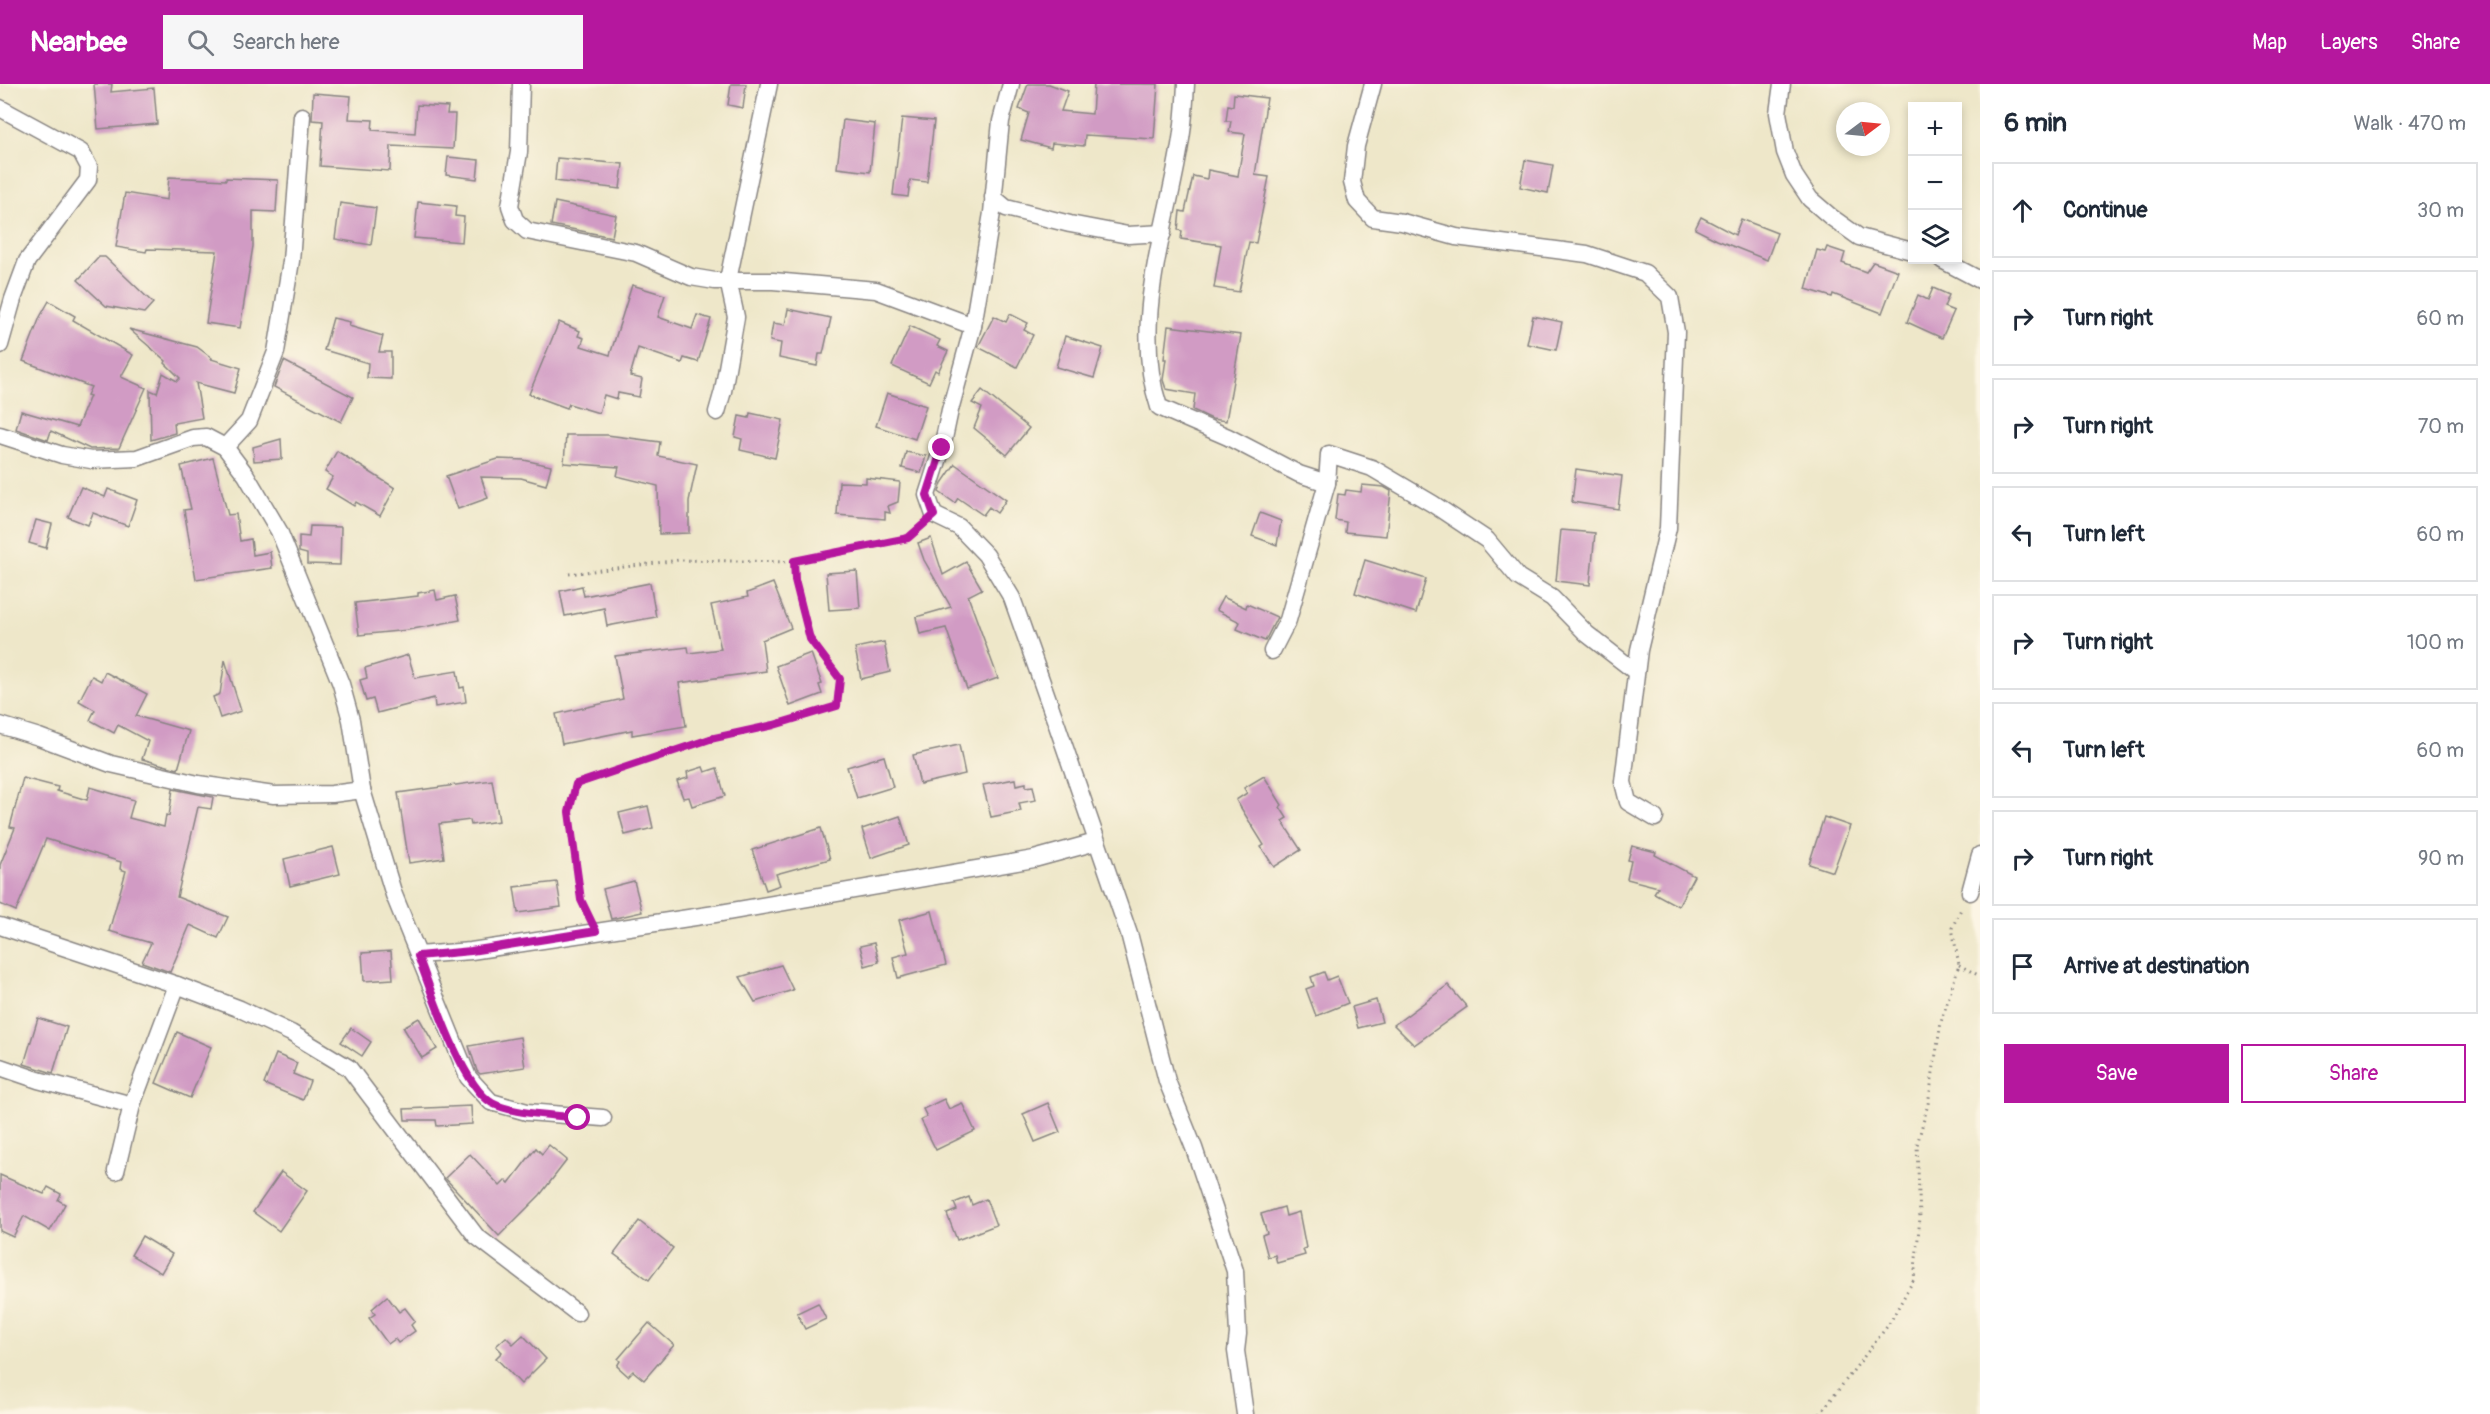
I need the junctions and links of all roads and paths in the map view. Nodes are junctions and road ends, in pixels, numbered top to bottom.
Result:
1 (522, 84) edge
2 (769, 84) edge
3 (1011, 84) edge
4 (1186, 84) edge
5 (1373, 84) edge
6 (1782, 84) edge
7 (0, 108) edge
8 (302, 116) dead end
9 (993, 197) junction
10 (1163, 233) junction
11 (1908, 250) edge
12 (1950, 264) edge
13 (729, 280) junction
14 (1980, 280) edge
15 (973, 326) junction
16 (0, 345) edge
17 (717, 412) dead end
18 (0, 435) edge
19 (225, 447) junction
20 (1327, 483) junction
21 (934, 515) junction
22 (794, 561) junction
23 (569, 574) dead end
24 (1272, 651) dead end
25 (1636, 672) junction
26 (0, 725) edge
27 (362, 789) junction
28 (1655, 818) dead end
29 (1096, 842) junction
30 (1980, 855) edge
31 (1970, 892) joint
32 (0, 926) edge
33 (596, 931) junction
34 (418, 956) junction
35 (1959, 965) junction
36 (1980, 976) edge
37 (177, 985) junction
38 (0, 1067) edge
39 (132, 1105) junction
40 (603, 1118) dead end
41 (116, 1171) dead end
42 (577, 1313) dead end
43 (1245, 1414) edge
44 (1820, 1414) edge

1 - 13 street
2 - 13 street
3 - 9 street
4 - 10 street
5 - 25 street
6 - 11 street
7 - 16 street
8 - 19 street
9 - 10 street
9 - 15 street
10 - 20 street
12 - 14 street
13 - 15 street
13 - 17 street
15 - 21 street
18 - 19 street
19 - 27 street
20 - 24 street
20 - 25 street
21 - 22 path
21 - 29 street
22 - 23 path
22 - 33 path
25 - 28 street
26 - 27 street
27 - 34 street
29 - 33 street
29 - 43 street
30 - 31 street
31 - 35 path
32 - 37 street
33 - 34 street
34 - 40 street
35 - 36 path
35 - 44 path
37 - 39 street
37 - 42 street
38 - 39 street
39 - 41 street

